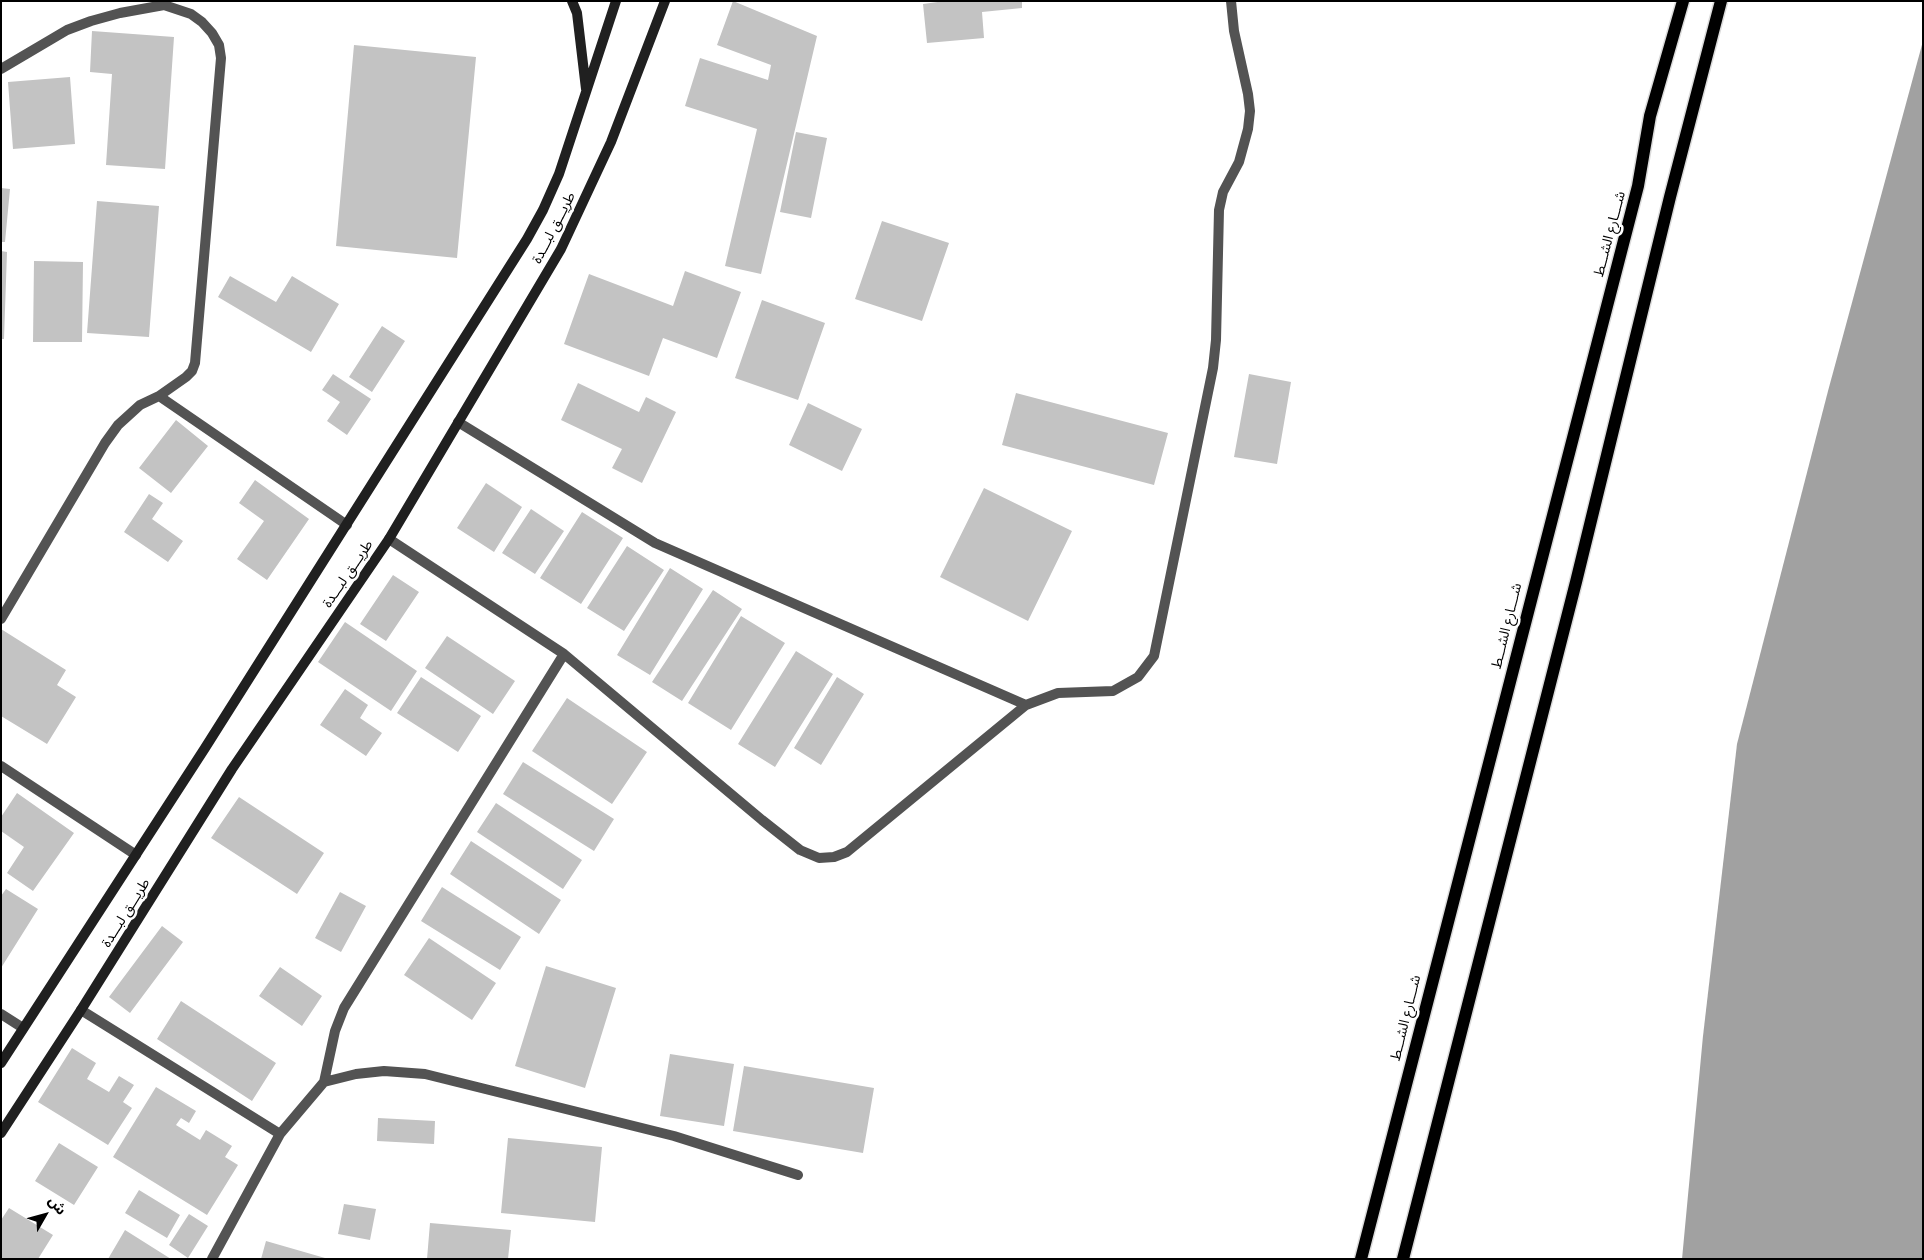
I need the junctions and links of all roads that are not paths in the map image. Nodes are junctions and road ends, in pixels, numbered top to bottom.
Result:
1 (572, 1) edge
2 (616, 1) edge
3 (665, 1) edge
4 (1231, 1) edge
5 (1672, 1) edge
6 (1683, 1) edge
7 (1721, 1) edge
8 (1679, 17) junction
9 (1, 69) edge
10 (586, 93) junction
11 (159, 396) junction
12 (458, 422) junction
13 (347, 525) junction
14 (389, 539) junction
15 (1, 619) edge
16 (564, 654) junction
17 (1026, 705) junction
18 (1, 766) edge
19 (136, 855) junction
20 (81, 1010) junction
21 (1, 1014) edge
22 (23, 1028) junction
23 (1, 1063) edge
24 (324, 1082) junction
25 (1, 1133) edge
26 (280, 1134) junction
27 (798, 1175) dead end
28 (212, 1259) edge
29 (1361, 1259) edge
30 (1403, 1259) edge

1 - 10 street
2 - 10 street, طريـــق لبـــدة
3 - 12 street, طريـــق لبـــدة
4 - 17 street
5 - 8 main road
6 - 8 main road, شــــارع الشـــط
7 - 30 main road
8 - 29 main road, شــــارع الشـــط
9 - 11 street
10 - 13 street, طريـــق لبـــدة
11 - 13 street
11 - 15 street
12 - 14 street, طريـــق لبـــدة
12 - 17 street
13 - 19 street, طريـــق لبـــدة
14 - 16 street
14 - 20 street, طريـــق لبـــدة
16 - 17 street
16 - 24 street
18 - 19 street
19 - 22 street, طريـــق لبـــدة
20 - 25 street, طريـــق لبـــدة
20 - 26 street
21 - 22 street
22 - 23 street, طريـــق لبـــدة
24 - 26 street
24 - 27 street
26 - 28 street

